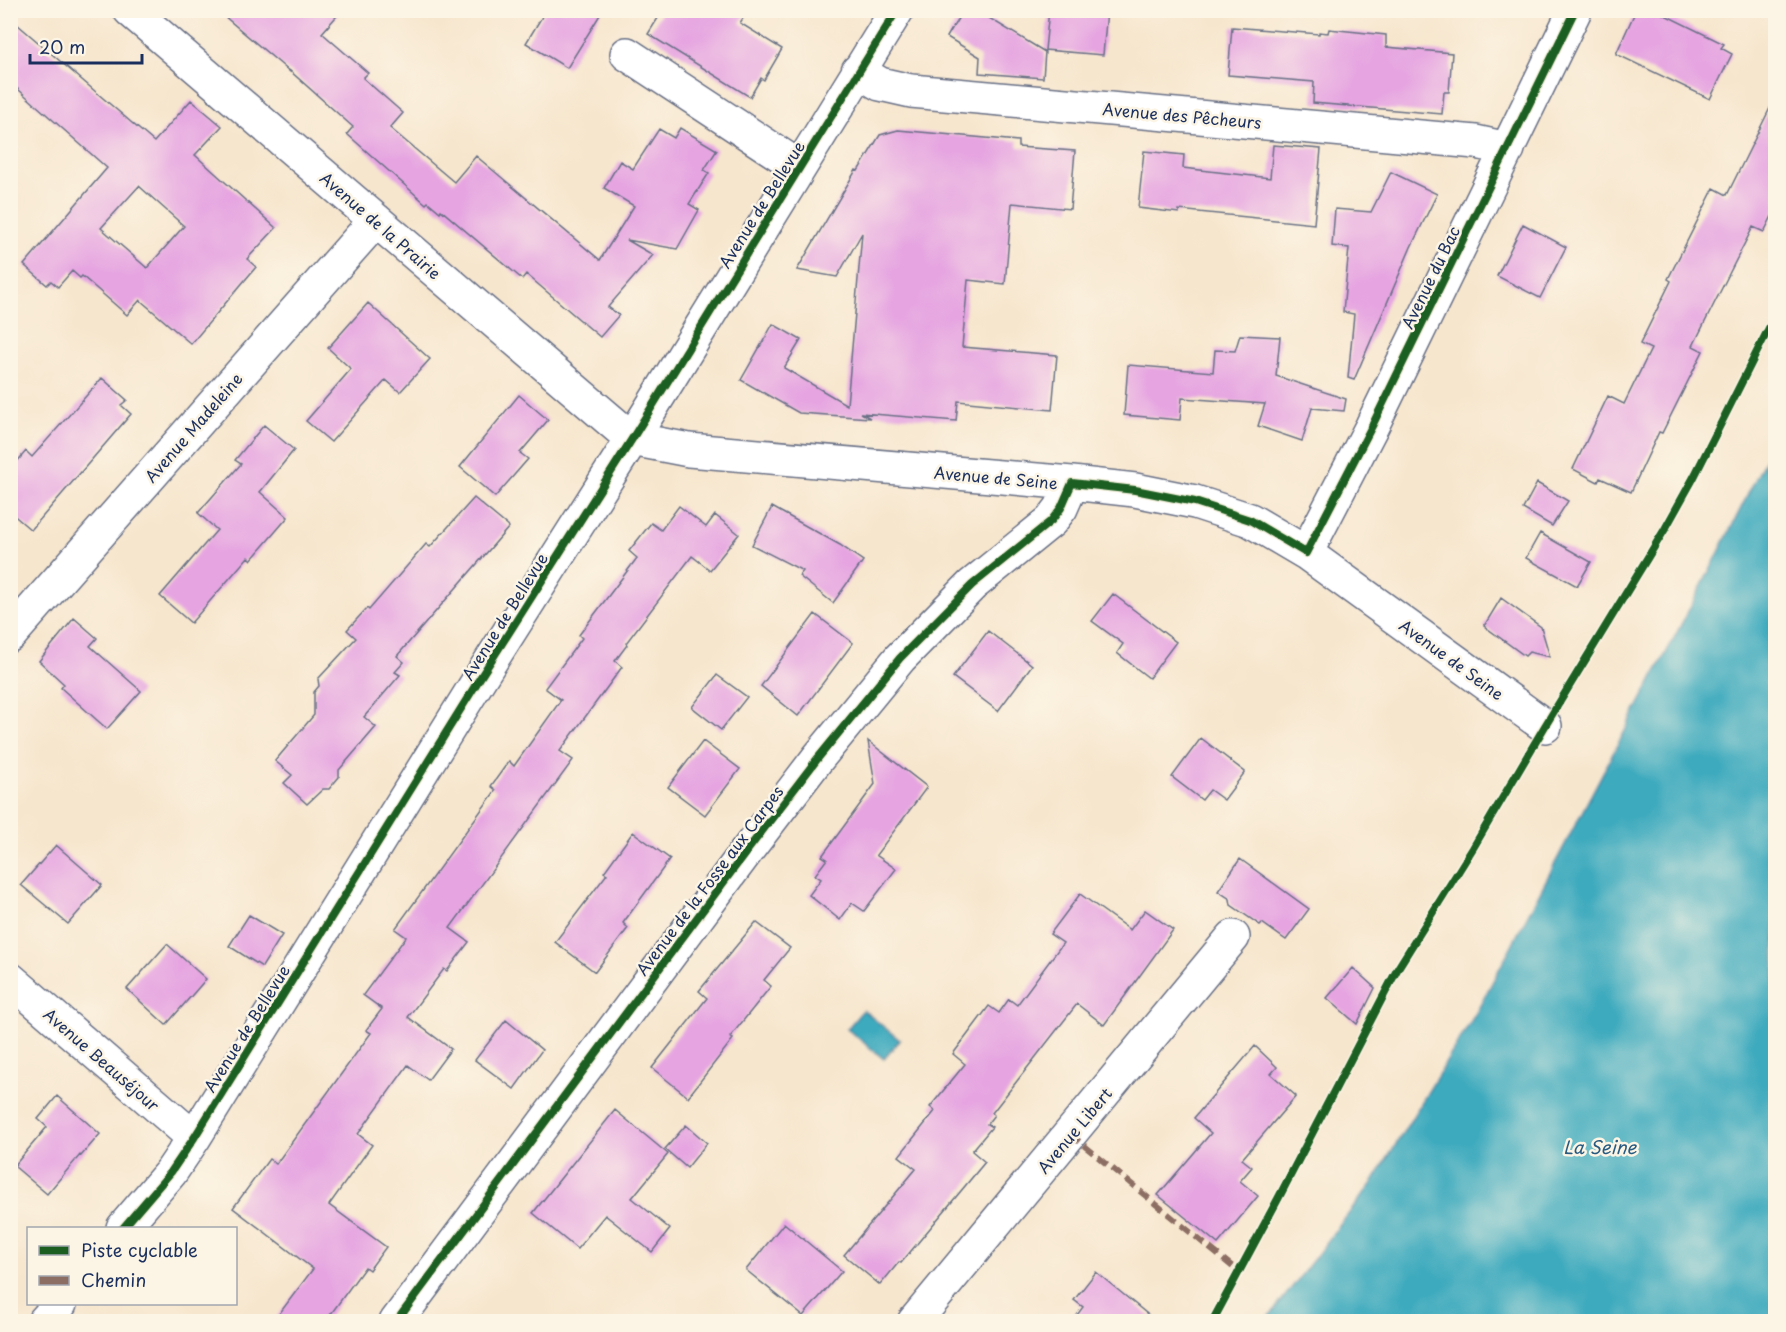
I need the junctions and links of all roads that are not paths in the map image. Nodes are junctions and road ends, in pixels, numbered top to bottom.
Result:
1 (130, 10) edge
2 (897, 10) edge
3 (1575, 10) edge
4 (627, 54) dead end
5 (858, 71) junction
6 (1508, 149) junction
7 (799, 167) junction
8 (376, 220) junction
9 (632, 439) junction
10 (1072, 483) junction
11 (1306, 553) junction
12 (10, 635) edge
13 (1545, 726) dead end
14 (1233, 937) dead end
15 (10, 979) edge
16 (194, 1138) junction
17 (124, 1227) edge
18 (59, 1305) edge
19 (44, 1322) edge
20 (396, 1322) edge
21 (914, 1322) edge

1 - 8 street, Avenue de la Prairie
2 - 5 street, Avenue de Bellevue
3 - 6 street, Avenue du Bac
4 - 7 street
5 - 6 street, Avenue des Pêcheurs
5 - 7 street, Avenue de Bellevue
6 - 11 street, Avenue du Bac
7 - 9 street, Avenue de Bellevue
8 - 9 street, Avenue de la Prairie
8 - 12 street, Avenue Madeleine
9 - 10 street, Avenue de Seine
9 - 16 street, Avenue de Bellevue
10 - 11 street, Avenue de Seine
10 - 20 street, Avenue de la Fosse aux Carpes
11 - 13 street, Avenue de Seine
14 - 21 street, Avenue Libert
15 - 16 street, Avenue Beauséjour
16 - 17 street, Avenue de Bellevue
18 - 19 street

